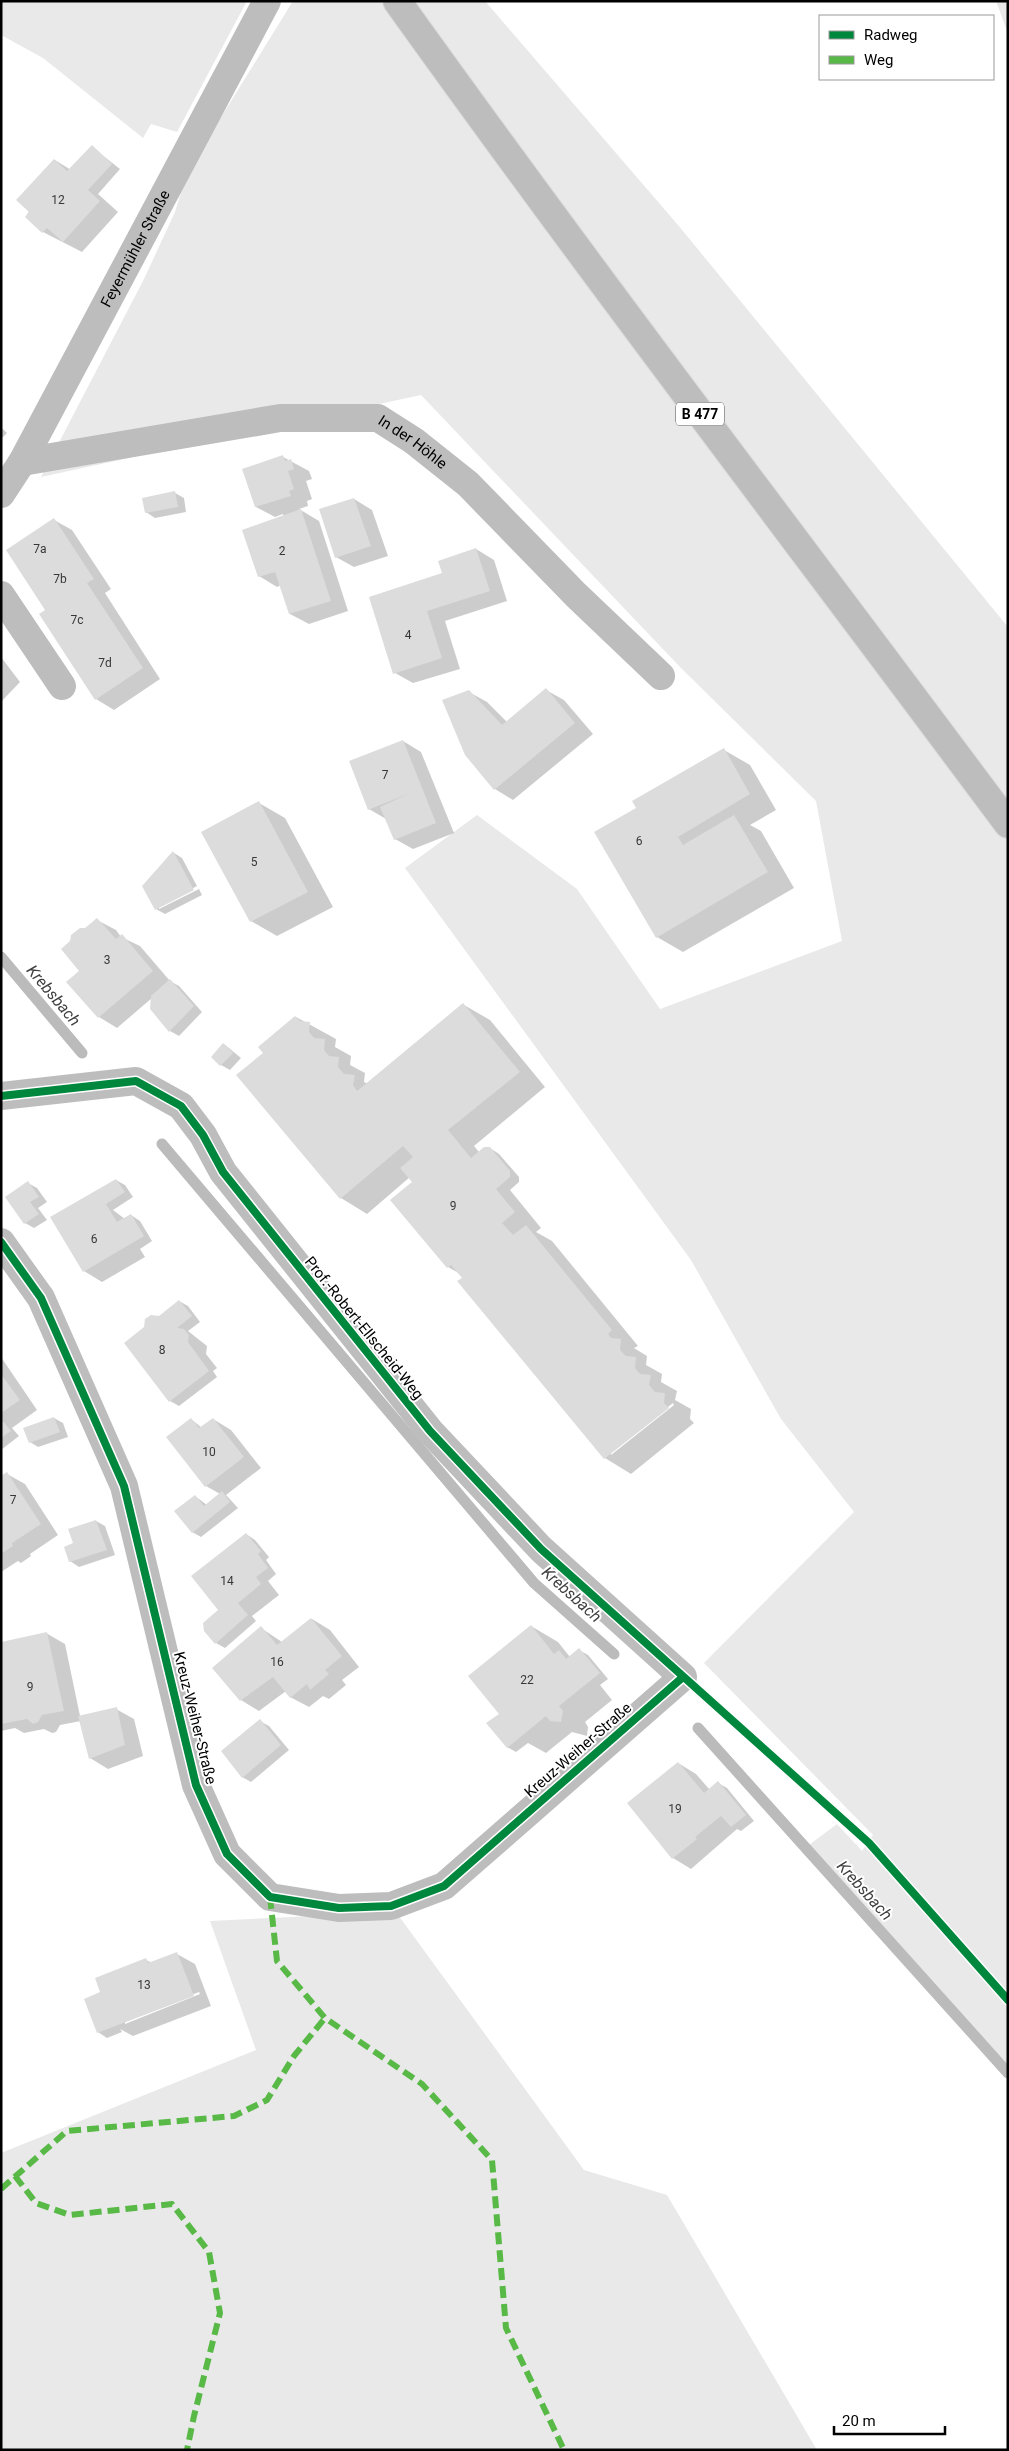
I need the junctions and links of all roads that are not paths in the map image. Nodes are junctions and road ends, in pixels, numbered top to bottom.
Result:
1 (267, 1) edge
2 (397, 1) edge
3 (22, 462) junction
4 (1, 494) edge
5 (1, 594) edge
6 (661, 676) dead end
7 (62, 686) dead end
8 (1008, 824) edge
9 (1, 1096) edge
10 (1, 1242) edge
11 (683, 1677) joint

1 - 3 street, Feyermühler Straße
2 - 8 street, B 477
3 - 4 street, Feyermühler Straße
3 - 6 street, In der Höhle
5 - 7 street
9 - 11 street, Prof.-Robert-Ellscheid-Weg
10 - 11 street, Kreuz-Weiher-Straße

